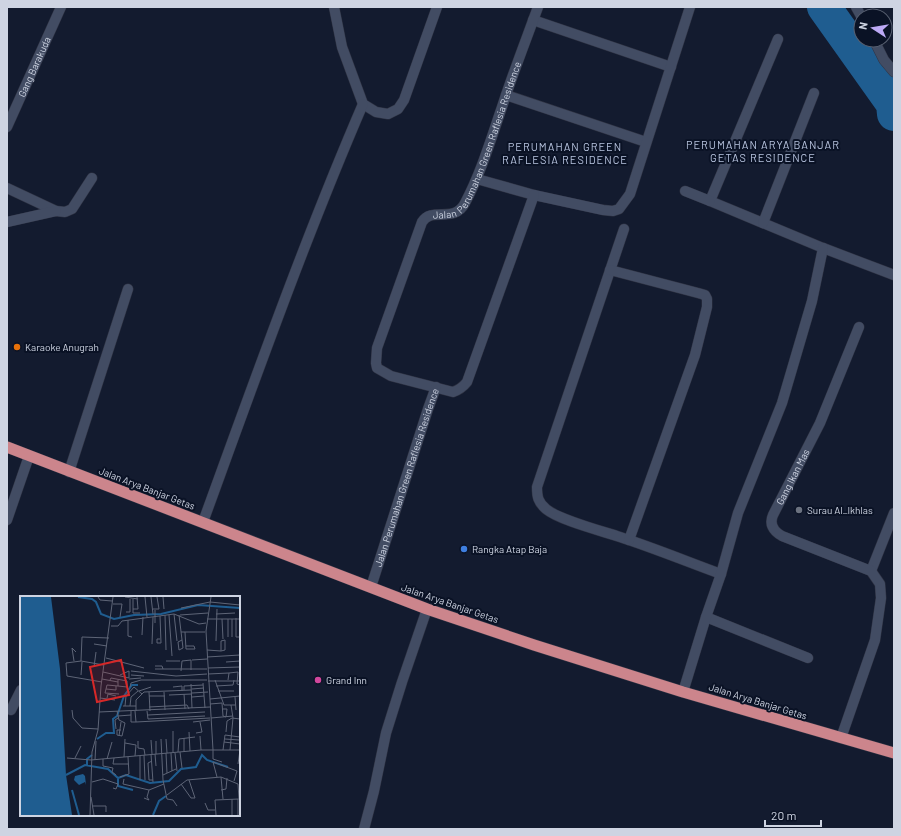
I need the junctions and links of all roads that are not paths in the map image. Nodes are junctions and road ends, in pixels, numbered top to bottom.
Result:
1 (61, 7) edge
2 (334, 7) edge
3 (437, 7) edge
4 (538, 7) edge
5 (689, 10) edge
6 (533, 20) junction
7 (778, 40) dead end
8 (878, 48) edge
9 (671, 68) junction
10 (894, 72) edge
11 (814, 92) dead end
12 (506, 95) junction
13 (363, 104) junction
14 (7, 127) edge
15 (646, 142) junction
16 (92, 178) dead end
17 (477, 179) junction
18 (7, 188) edge
19 (685, 191) dead end
20 (534, 195) junction
21 (710, 201) junction
22 (56, 211) junction
23 (7, 222) edge
24 (763, 223) junction
25 (624, 229) dead end
26 (823, 248) junction
27 (610, 270) junction
28 (894, 275) edge
29 (128, 289) dead end
30 (859, 327) dead end
31 (436, 387) junction
32 (7, 447) edge
33 (29, 456) junction
34 (69, 472) junction
35 (894, 513) edge
36 (7, 520) edge
37 (203, 522) junction
38 (629, 540) junction
39 (871, 571) junction
40 (722, 574) junction
41 (371, 587) junction
42 (427, 609) junction
43 (706, 617) junction
44 (808, 658) dead end
45 (20, 692) edge
46 (683, 692) junction
47 (9, 709) edge
48 (20, 714) edge
49 (841, 738) junction
50 (894, 753) edge
51 (364, 829) edge

1 - 14 street, Gang Barakuda
2 - 13 street
3 - 13 street
4 - 6 street, Jalan Perumahan Green Raflesia Residence
5 - 9 street
6 - 9 street
6 - 12 street, Jalan Perumahan Green Raflesia Residence
7 - 21 street
8 - 10 street
9 - 15 street
11 - 24 street
12 - 15 street
12 - 17 street, Jalan Perumahan Green Raflesia Residence
13 - 37 street
15 - 20 street
16 - 22 street
17 - 20 street
17 - 31 street, Jalan Perumahan Green Raflesia Residence
18 - 22 street
19 - 21 street
20 - 31 street
21 - 24 street
22 - 23 street
24 - 26 street
25 - 27 street
26 - 28 street
26 - 40 street
27 - 38 street
27 - 38 street
29 - 34 street
30 - 39 street, Gang Ikan Mas
31 - 41 street, Jalan Perumahan Green Raflesia Residence
32 - 33 highway, Jalan Arya Banjar Getas
33 - 34 highway, Jalan Arya Banjar Getas
33 - 36 street
34 - 37 highway, Jalan Arya Banjar Getas
35 - 39 street
37 - 41 highway, Jalan Arya Banjar Getas
38 - 40 street
39 - 49 street
40 - 43 street
41 - 42 highway, Jalan Arya Banjar Getas
42 - 46 highway, Jalan Arya Banjar Getas
42 - 51 street
43 - 44 street
43 - 46 street
45 - 47 street
46 - 49 highway, Jalan Arya Banjar Getas
47 - 48 street
49 - 50 highway, Jalan Arya Banjar Getas

